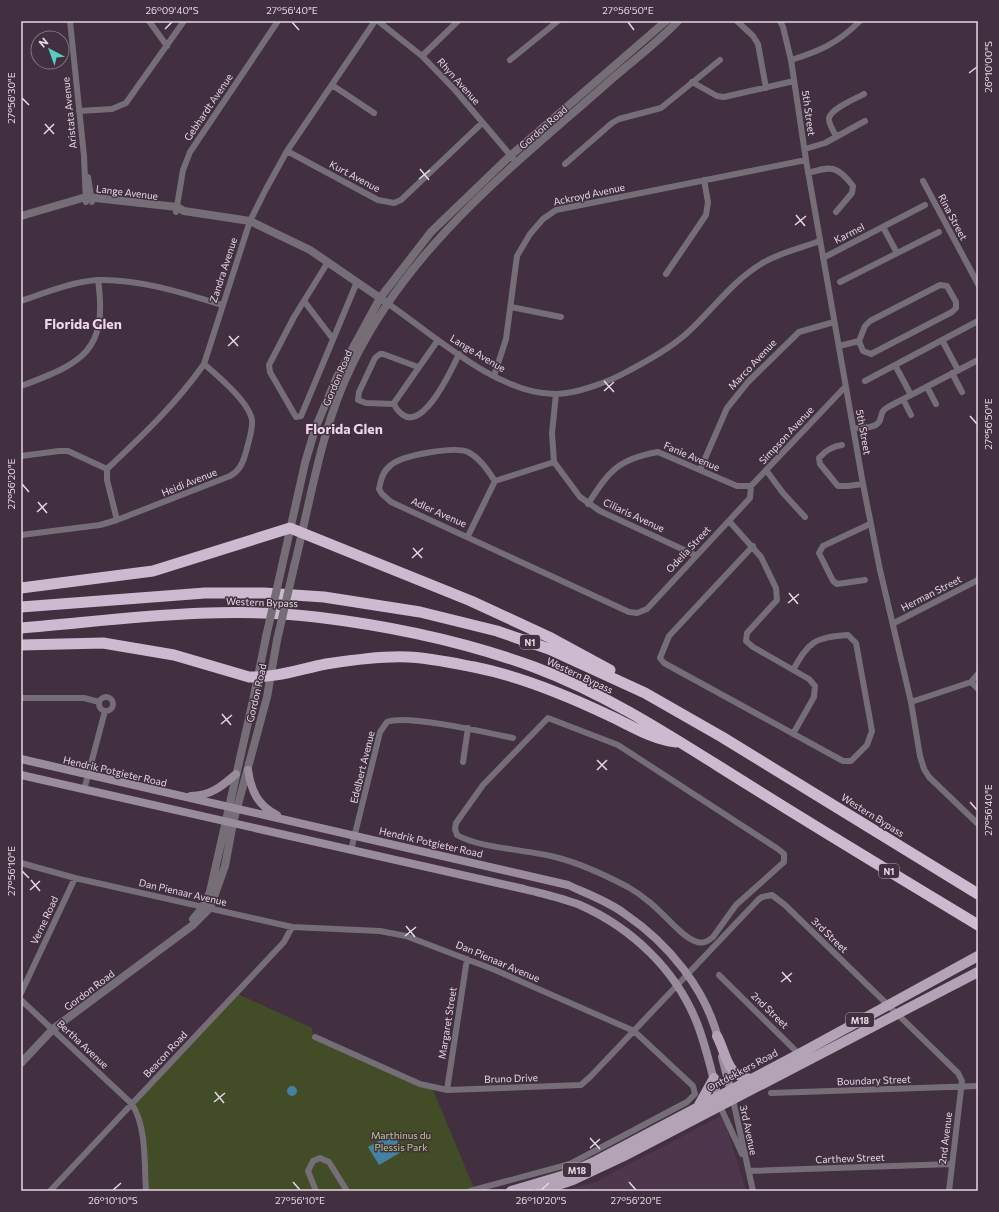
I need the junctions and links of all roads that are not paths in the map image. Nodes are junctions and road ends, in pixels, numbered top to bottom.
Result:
1 (70, 21) edge
2 (149, 21) edge
3 (184, 21) edge
4 (278, 21) edge
5 (376, 21) edge
6 (458, 21) edge
7 (558, 21) edge
8 (666, 21) edge
9 (737, 21) edge
10 (780, 21) edge
11 (860, 21) edge
12 (676, 22) edge
13 (167, 46) junction
14 (422, 56) junction
15 (510, 60) dead end
16 (720, 60) dead end
17 (790, 60) junction
18 (794, 81) junction
19 (692, 82) junction
20 (332, 85) junction
21 (766, 88) junction
22 (864, 94) dead end
23 (79, 111) junction
24 (374, 113) dead end
25 (865, 121) dead end
26 (482, 122) junction
27 (836, 136) junction
28 (805, 149) junction
29 (287, 151) junction
30 (510, 156) junction
31 (806, 160) junction
32 (517, 163) junction
33 (565, 164) dead end
34 (808, 174) junction
35 (704, 180) junction
36 (922, 181) dead end
37 (89, 200) junction
38 (926, 205) dead end
39 (179, 210) junction
40 (836, 212) dead end
41 (21, 216) edge
42 (21, 221) edge
43 (250, 221) junction
44 (883, 227) junction
45 (939, 232) dead end
46 (820, 241) junction
47 (897, 253) junction
48 (823, 258) junction
49 (328, 262) junction
50 (666, 274) dead end
51 (98, 280) junction
52 (357, 282) junction
53 (840, 282) dead end
54 (978, 284) edge
55 (21, 300) edge
56 (383, 300) junction
57 (304, 301) junction
58 (222, 305) junction
59 (511, 307) junction
60 (561, 317) dead end
61 (978, 321) edge
62 (834, 322) junction
63 (333, 339) junction
64 (438, 340) junction
65 (942, 340) junction
66 (859, 341) junction
67 (839, 346) junction
68 (460, 354) junction
69 (978, 361) edge
70 (204, 364) junction
71 (895, 365) junction
72 (418, 367) junction
73 (955, 372) junction
74 (494, 376) junction
75 (866, 381) dead end
76 (21, 386) edge
77 (927, 386) junction
78 (845, 387) junction
79 (962, 392) dead end
80 (556, 394) junction
81 (911, 395) junction
82 (903, 399) junction
83 (394, 404) junction
84 (936, 404) dead end
85 (911, 416) dead end
86 (853, 428) junction
87 (842, 445) dead end
88 (21, 456) edge
89 (554, 462) junction
90 (107, 469) junction
91 (700, 470) junction
92 (766, 470) junction
93 (495, 481) junction
94 (862, 484) junction
95 (751, 486) junction
96 (588, 504) junction
97 (805, 517) dead end
98 (117, 520) junction
99 (729, 521) junction
100 (870, 524) junction
101 (290, 528) junction
102 (303, 532) junction
103 (21, 535) edge
104 (468, 536) junction
105 (753, 546) junction
106 (695, 555) junction
107 (865, 580) dead end
108 (978, 580) edge
109 (21, 588) edge
110 (21, 607) edge
111 (629, 612) joint
112 (894, 623) junction
113 (21, 628) edge
114 (21, 645) edge
115 (793, 670) junction
116 (978, 674) edge
117 (272, 676) junction
118 (258, 677) junction
119 (971, 682) junction
120 (978, 689) edge
121 (646, 693) junction
122 (21, 698) edge
123 (99, 702) junction
124 (911, 702) junction
125 (105, 711) junction
126 (468, 728) junction
127 (793, 734) junction
128 (513, 738) dead end
129 (682, 743) junction
130 (21, 759) edge
131 (463, 762) dead end
132 (248, 770) junction
133 (236, 774) junction
134 (21, 775) edge
135 (89, 775) junction
136 (84, 790) junction
137 (166, 794) junction
138 (233, 809) junction
139 (230, 822) junction
140 (302, 823) junction
141 (978, 824) edge
142 (355, 836) junction
143 (351, 850) junction
144 (21, 863) edge
145 (75, 878) junction
146 (978, 894) edge
147 (736, 905) junction
148 (207, 907) junction
149 (745, 914) junction
150 (978, 924) edge
151 (292, 927) junction
152 (978, 956) edge
153 (467, 959) junction
154 (978, 972) edge
155 (687, 974) junction
156 (719, 975) dead end
157 (677, 985) junction
158 (21, 993) edge
159 (21, 1000) edge
160 (887, 1004) junction
161 (897, 1013) junction
162 (53, 1030) junction
163 (634, 1031) junction
164 (717, 1036) junction
165 (315, 1037) dead end
166 (799, 1054) junction
167 (805, 1062) junction
168 (21, 1063) edge
169 (714, 1078) junction
170 (751, 1079) junction
171 (978, 1086) edge
172 (961, 1087) junction
173 (447, 1090) junction
174 (771, 1093) dead end
175 (731, 1095) junction
176 (719, 1102) junction
177 (132, 1104) junction
178 (698, 1107) junction
179 (746, 1164) junction
180 (952, 1164) junction
181 (749, 1171) junction
182 (50, 1191) edge
183 (146, 1191) edge
184 (316, 1191) edge
185 (347, 1191) edge
186 (470, 1191) edge
187 (512, 1191) edge
188 (540, 1191) edge
189 (753, 1191) edge
190 (949, 1191) edge

1 - 23 street, Aristata Avenue
2 - 13 street
3 - 13 street
4 - 39 street, Gebhardt Avenue
5 - 14 street, Rhyn Avenue
5 - 20 street, Zandra Avenue
6 - 14 street
7 - 15 street
8 - 30 street, Gordon Road
9 - 21 street
10 - 17 street, 5th Street
11 - 17 street
12 - 32 street, Gordon Road
13 - 23 street
14 - 26 street, Rhyn Avenue
16 - 19 street
17 - 18 street, 5th Street
18 - 21 street
18 - 28 street, 5th Street
19 - 21 street
19 - 33 street
20 - 24 street
20 - 29 street, Zandra Avenue
22 - 27 street
23 - 37 street, Aristata Avenue
25 - 27 street
26 - 29 street, Kurt Avenue
26 - 30 street, Rhyn Avenue
27 - 28 street
28 - 31 street, 5th Street
29 - 43 street, Zandra Avenue
30 - 32 street, Rhyn Avenue
30 - 56 street, Gordon Road
31 - 34 street, 5th Street
31 - 35 street, Ackroyd Avenue
32 - 56 street, Gordon Road
34 - 40 street
34 - 46 street, 5th Street
35 - 50 street
35 - 59 street, Ackroyd Avenue
36 - 54 street, Rina Street
37 - 39 street, Lange Avenue
37 - 41 street, Lange Avenue
37 - 42 street, Lange Avenue
38 - 44 street, Karmel
39 - 43 street, Lange Avenue
43 - 49 street, Lange Avenue
43 - 58 street, Zandra Avenue
44 - 47 street
44 - 48 street, Karmel
45 - 47 street
46 - 48 street, 5th Street
46 - 80 street, Lange Avenue
47 - 53 street
48 - 62 street, 5th Street
49 - 52 street, Lange Avenue
49 - 57 street
51 - 55 street
51 - 58 street
51 - 76 street
52 - 56 street, Lange Avenue
52 - 63 street
56 - 64 street, Lange Avenue
56 - 101 street, Gordon Road
56 - 102 street, Gordon Road
57 - 63 street
57 - 63 street
58 - 70 street, Zandra Avenue
59 - 60 street
59 - 74 street, Ackroyd Avenue
61 - 65 street
62 - 67 street, 5th Street
62 - 91 street, Marco Avenue
64 - 68 street, Lange Avenue
64 - 72 street
65 - 71 street
65 - 73 street
66 - 66 street
66 - 67 street
67 - 78 street, 5th Street
68 - 74 street, Lange Avenue
68 - 83 street
69 - 73 street
70 - 90 street, Zandra Avenue
70 - 98 street, Heidi Avenue
71 - 75 street
71 - 81 street
72 - 83 street
72 - 83 street
73 - 77 street
73 - 79 street
74 - 80 street, Lange Avenue
77 - 81 street
77 - 84 street
78 - 86 street, 5th Street
78 - 92 street, Simpson Avenue
80 - 89 street
81 - 82 street
82 - 85 street
82 - 86 street
86 - 94 street, 5th Street
87 - 94 street
88 - 90 street
89 - 93 street
89 - 96 street, Ciliaris Avenue
90 - 98 street
91 - 95 street, Fanie Avenue
91 - 96 street, Fanie Avenue
92 - 95 street, Simpson Avenue
92 - 97 street
93 - 104 street
93 - 104 street, Adler Avenue
94 - 100 street, 5th Street
95 - 99 street, Odelia Street
96 - 106 street, Ciliaris Avenue
98 - 103 street, Heidi Avenue
99 - 105 street
99 - 106 street, Odelia Street
100 - 107 street
100 - 112 street, 5th Street
101 - 102 highway
101 - 109 highway
101 - 118 street, Gordon Road, bridge
102 - 117 street, Gordon Road, bridge
102 - 121 highway
104 - 111 street, Adler Avenue
105 - 115 street
105 - 127 street
106 - 111 street, Odelia Street
108 - 112 street, Herman Street
110 - 121 highway, Western Bypass / N1
112 - 124 street, 5th Street
113 - 129 highway, Western Bypass / N1
114 - 118 highway
115 - 127 street
115 - 127 street
116 - 119 street
117 - 118 highway
117 - 129 highway
117 - 132 street, Gordon Road
118 - 133 street, Gordon Road
119 - 120 street
119 - 124 street
121 - 146 highway, Western Bypass / N1
122 - 123 street
123 - 125 street
123 - 125 street
124 - 141 street, 5th Street
125 - 135 street
126 - 128 street, Edelbert Avenue
126 - 131 street
126 - 142 street, Edelbert Avenue
129 - 150 highway, Western Bypass / N1
130 - 135 main road, Hendrik Potgieter Road
132 - 138 street, Gordon Road
132 - 140 main road
133 - 137 main road
133 - 138 street, Gordon Road
134 - 136 main road
135 - 136 street
135 - 137 main road, Hendrik Potgieter Road
136 - 139 main road
137 - 138 main road, Hendrik Potgieter Road
138 - 139 street, Gordon Road
138 - 140 main road, Hendrik Potgieter Road
139 - 143 main road
139 - 148 street, Gordon Road
140 - 142 main road, Hendrik Potgieter Road
142 - 143 street, Edelbert Avenue
142 - 155 main road, Hendrik Potgieter Road
143 - 157 main road
144 - 145 street, Dan Pienaar Avenue
145 - 148 street, Dan Pienaar Avenue
145 - 158 street, Verne Road
147 - 147 street
147 - 149 street
148 - 151 street, Dan Pienaar Avenue
148 - 162 street, Gordon Road
149 - 155 street, 3rd Street
149 - 160 street, 3rd Street
151 - 153 street, Dan Pienaar Avenue
151 - 177 street, Beacon Road
152 - 160 main road, Ontdekkers Road / M18
153 - 163 street, Dan Pienaar Avenue
153 - 173 street, Margaret Street
154 - 161 main road, Ontdekkers Road / M18
155 - 157 street, 3rd Street
155 - 164 main road, Hendrik Potgieter Road
156 - 166 street, 2nd Street
157 - 163 street, Bruno Drive
157 - 169 main road
159 - 162 street, Bertha Avenue
160 - 161 street, 3rd Street
160 - 166 main road, Ontdekkers Road / M18
161 - 167 main road, Ontdekkers Road / M18
161 - 172 street, 3rd Street
162 - 168 street, Gordon Road
162 - 177 street, Bertha Avenue
163 - 173 street, Bruno Drive
163 - 186 street, Dan Pienaar Avenue
164 - 170 main road
164 - 175 main road, Hendrik Potgieter Road
165 - 173 street, Bruno Drive
166 - 167 street, 2nd Street
166 - 170 main road, Ontdekkers Road / M18
167 - 175 main road, Ontdekkers Road / M18
169 - 176 main road
169 - 178 main road
170 - 175 main road, Ontdekkers Road / M18
171 - 172 street, Boundary Street
172 - 174 street, Boundary Street
172 - 180 street, 2nd Avenue
175 - 176 main road, Ontdekkers Road / M18
175 - 179 street, 3rd Avenue
176 - 178 main road, Ontdekkers Road / M18
176 - 179 street, 3rd Avenue
176 - 188 main road, Ontdekkers Road / M18
177 - 182 street, Beacon Road
177 - 183 street
178 - 187 main road, Ontdekkers Road / M18
179 - 181 street, 3rd Avenue
180 - 181 street, Carthew Street
180 - 190 street, 2nd Avenue
181 - 189 street, 3rd Avenue
184 - 185 street

